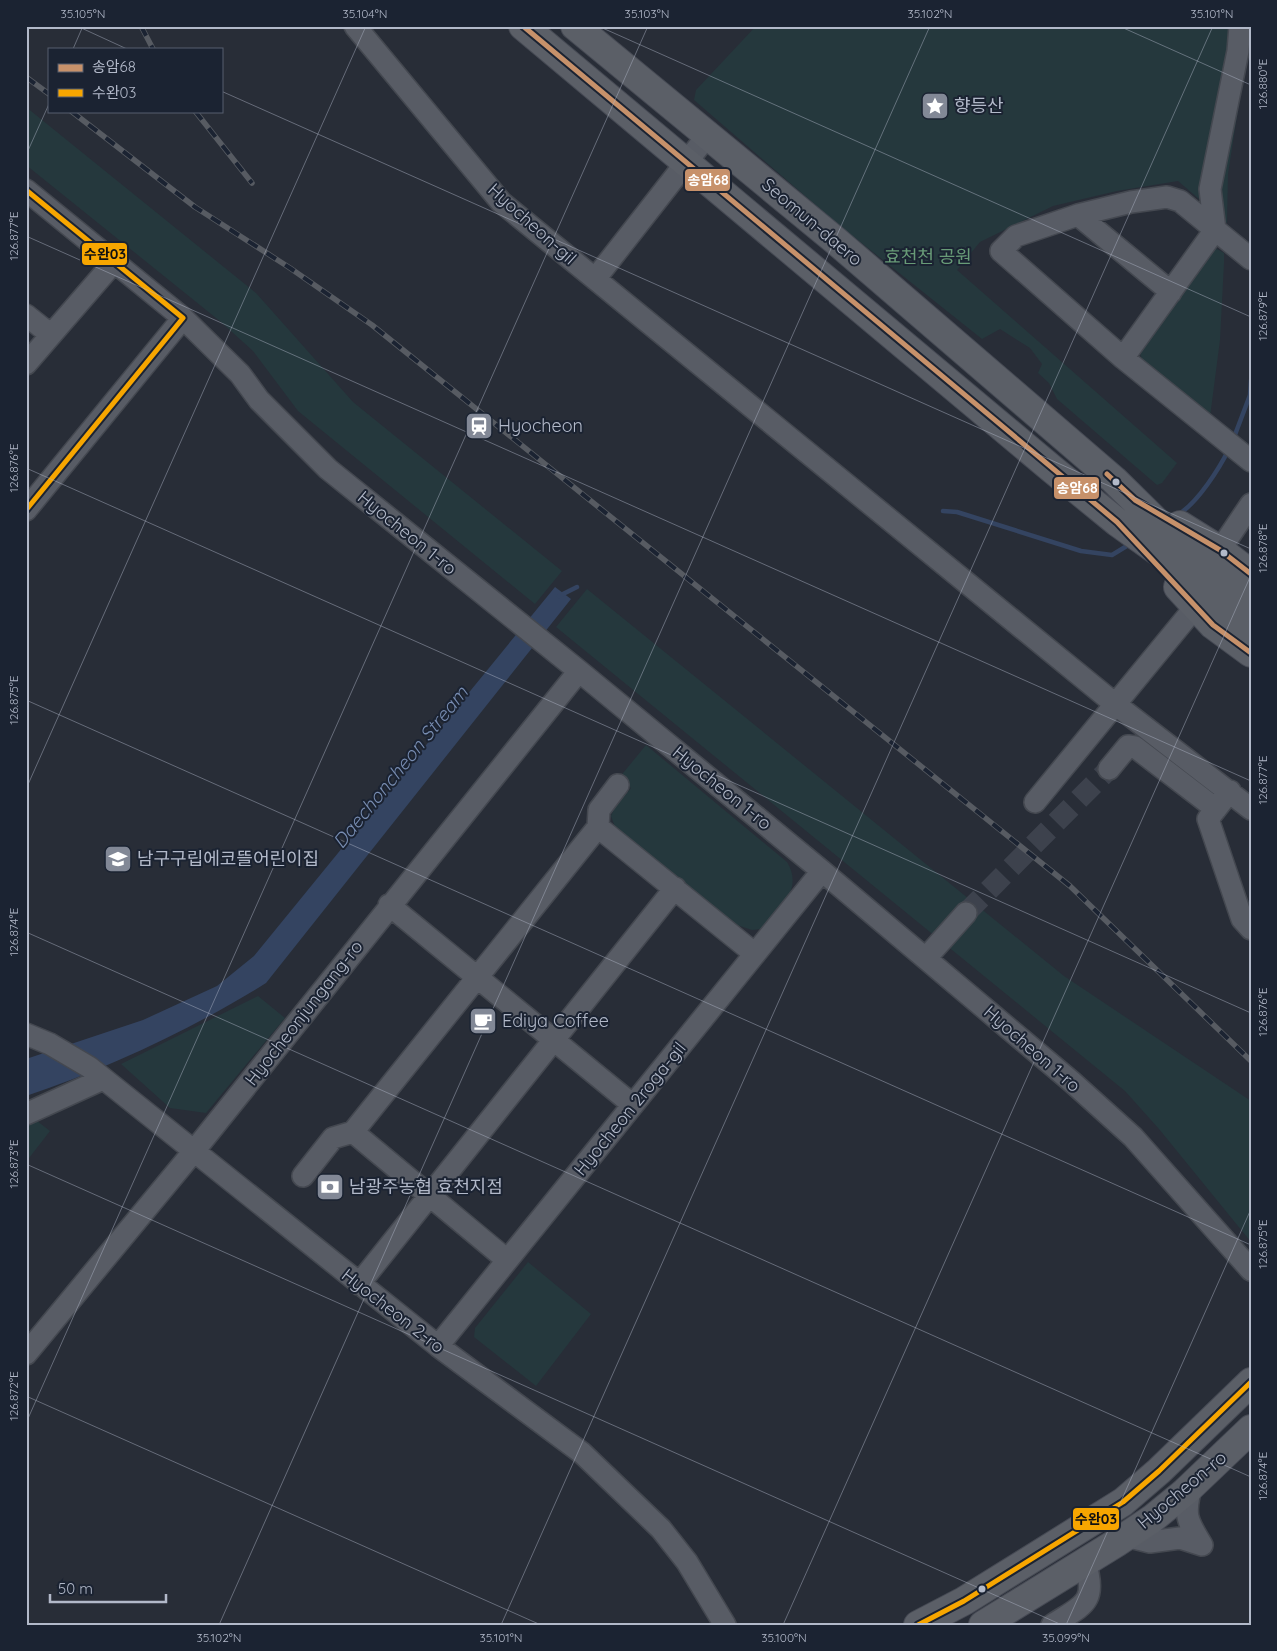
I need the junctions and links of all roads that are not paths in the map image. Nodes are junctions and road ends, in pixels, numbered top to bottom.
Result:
1 (355, 26) edge
2 (523, 26) edge
3 (575, 26) edge
4 (1240, 26) edge
5 (707, 136) junction
6 (686, 162) junction
7 (26, 190) edge
8 (1078, 215) junction
9 (1215, 230) junction
10 (1243, 253) edge
11 (115, 261) junction
12 (595, 279) junction
13 (1171, 292) junction
14 (26, 315) edge
15 (183, 318) junction
16 (51, 335) junction
17 (1124, 358) junction
18 (26, 364) edge
19 (1248, 458) edge
20 (1251, 504) edge
21 (26, 510) edge
22 (1166, 544) junction
23 (1220, 550) junction
24 (1251, 574) edge
25 (1251, 601) edge
26 (1196, 606) junction
27 (1251, 627) edge
28 (1251, 653) edge
29 (580, 671) junction
30 (1115, 704) junction
31 (1108, 769) tunnel mouth
32 (618, 785) dead end
33 (1230, 792) junction
34 (1035, 802) dead end
35 (1216, 809) junction
36 (1251, 809) edge
37 (598, 827) junction
38 (822, 871) junction
39 (675, 888) junction
40 (389, 905) junction
41 (966, 913) tunnel mouth
42 (1251, 929) edge
43 (755, 954) junction
44 (926, 958) junction
45 (477, 978) junction
46 (26, 1034) edge
47 (553, 1041) junction
48 (103, 1079) junction
49 (633, 1105) junction
50 (26, 1114) edge
51 (353, 1132) junction
52 (194, 1151) junction
53 (303, 1176) dead end
54 (429, 1196) junction
55 (507, 1260) junction
56 (1251, 1270) edge
57 (359, 1284) junction
58 (438, 1346) junction
59 (26, 1354) edge
60 (1251, 1382) edge
61 (1251, 1429) edge
62 (1192, 1485) junction
63 (1126, 1536) junction
64 (1085, 1562) junction
65 (725, 1625) edge
66 (918, 1625) edge
67 (983, 1625) edge
68 (1052, 1625) edge

1 - 12 street, Hyocheon-gil
2 - 6 main road, Seomun-daero
3 - 5 main road, Seomun-daero
4 - 9 street
5 - 6 street
5 - 22 main road, Seomun-daero
6 - 12 street
6 - 22 main road, Seomun-daero
7 - 11 street, Hyocheon 1-ro
8 - 9 street
8 - 13 street
8 - 17 street
9 - 10 street
9 - 13 street
11 - 15 street, Hyocheon 1-ro
11 - 16 street
12 - 30 street, Hyocheon-gil
13 - 17 street
14 - 16 street
15 - 21 street
15 - 29 street, Hyocheon 1-ro
16 - 18 street
17 - 19 street
20 - 23 street
22 - 23 main road
22 - 25 main road
22 - 26 main road
22 - 27 main road
23 - 24 main road
26 - 28 main road
26 - 30 street
29 - 38 street, Hyocheon 1-ro
29 - 40 street, Hyocheonjungang-ro
30 - 33 street, Hyocheon-gil
30 - 34 street
31 - 35 street
32 - 37 street
33 - 35 street
33 - 36 street, Hyocheon-gil
35 - 42 street
37 - 39 street
37 - 45 street
38 - 43 street, Hyocheon 2roga-gil
38 - 44 street, Hyocheon 1-ro
39 - 43 street
39 - 47 street
40 - 45 street
40 - 52 street, Hyocheonjungang-ro
41 - 44 street
43 - 49 street, Hyocheon 2roga-gil
44 - 56 street, Hyocheon 1-ro
45 - 47 street
45 - 51 street
46 - 48 street, Hyocheon 2-ro
47 - 49 street
47 - 54 street
48 - 50 street
48 - 52 street, Hyocheon 2-ro
49 - 55 street, Hyocheon 2roga-gil
51 - 53 street
51 - 54 street
52 - 57 street, Hyocheon 2-ro
52 - 59 street, Hyocheonjungang-ro
54 - 55 street
54 - 57 street
55 - 58 street, Hyocheon 2roga-gil
57 - 58 street, Hyocheon 2-ro
58 - 65 street, Hyocheon 2-ro
60 - 66 main road, Hyocheon-ro
61 - 62 main road, Hyocheon-ro
62 - 63 main road, Hyocheon-ro
62 - 63 street
63 - 64 main road, Hyocheon-ro
64 - 67 main road, Hyocheon-ro
64 - 68 street

